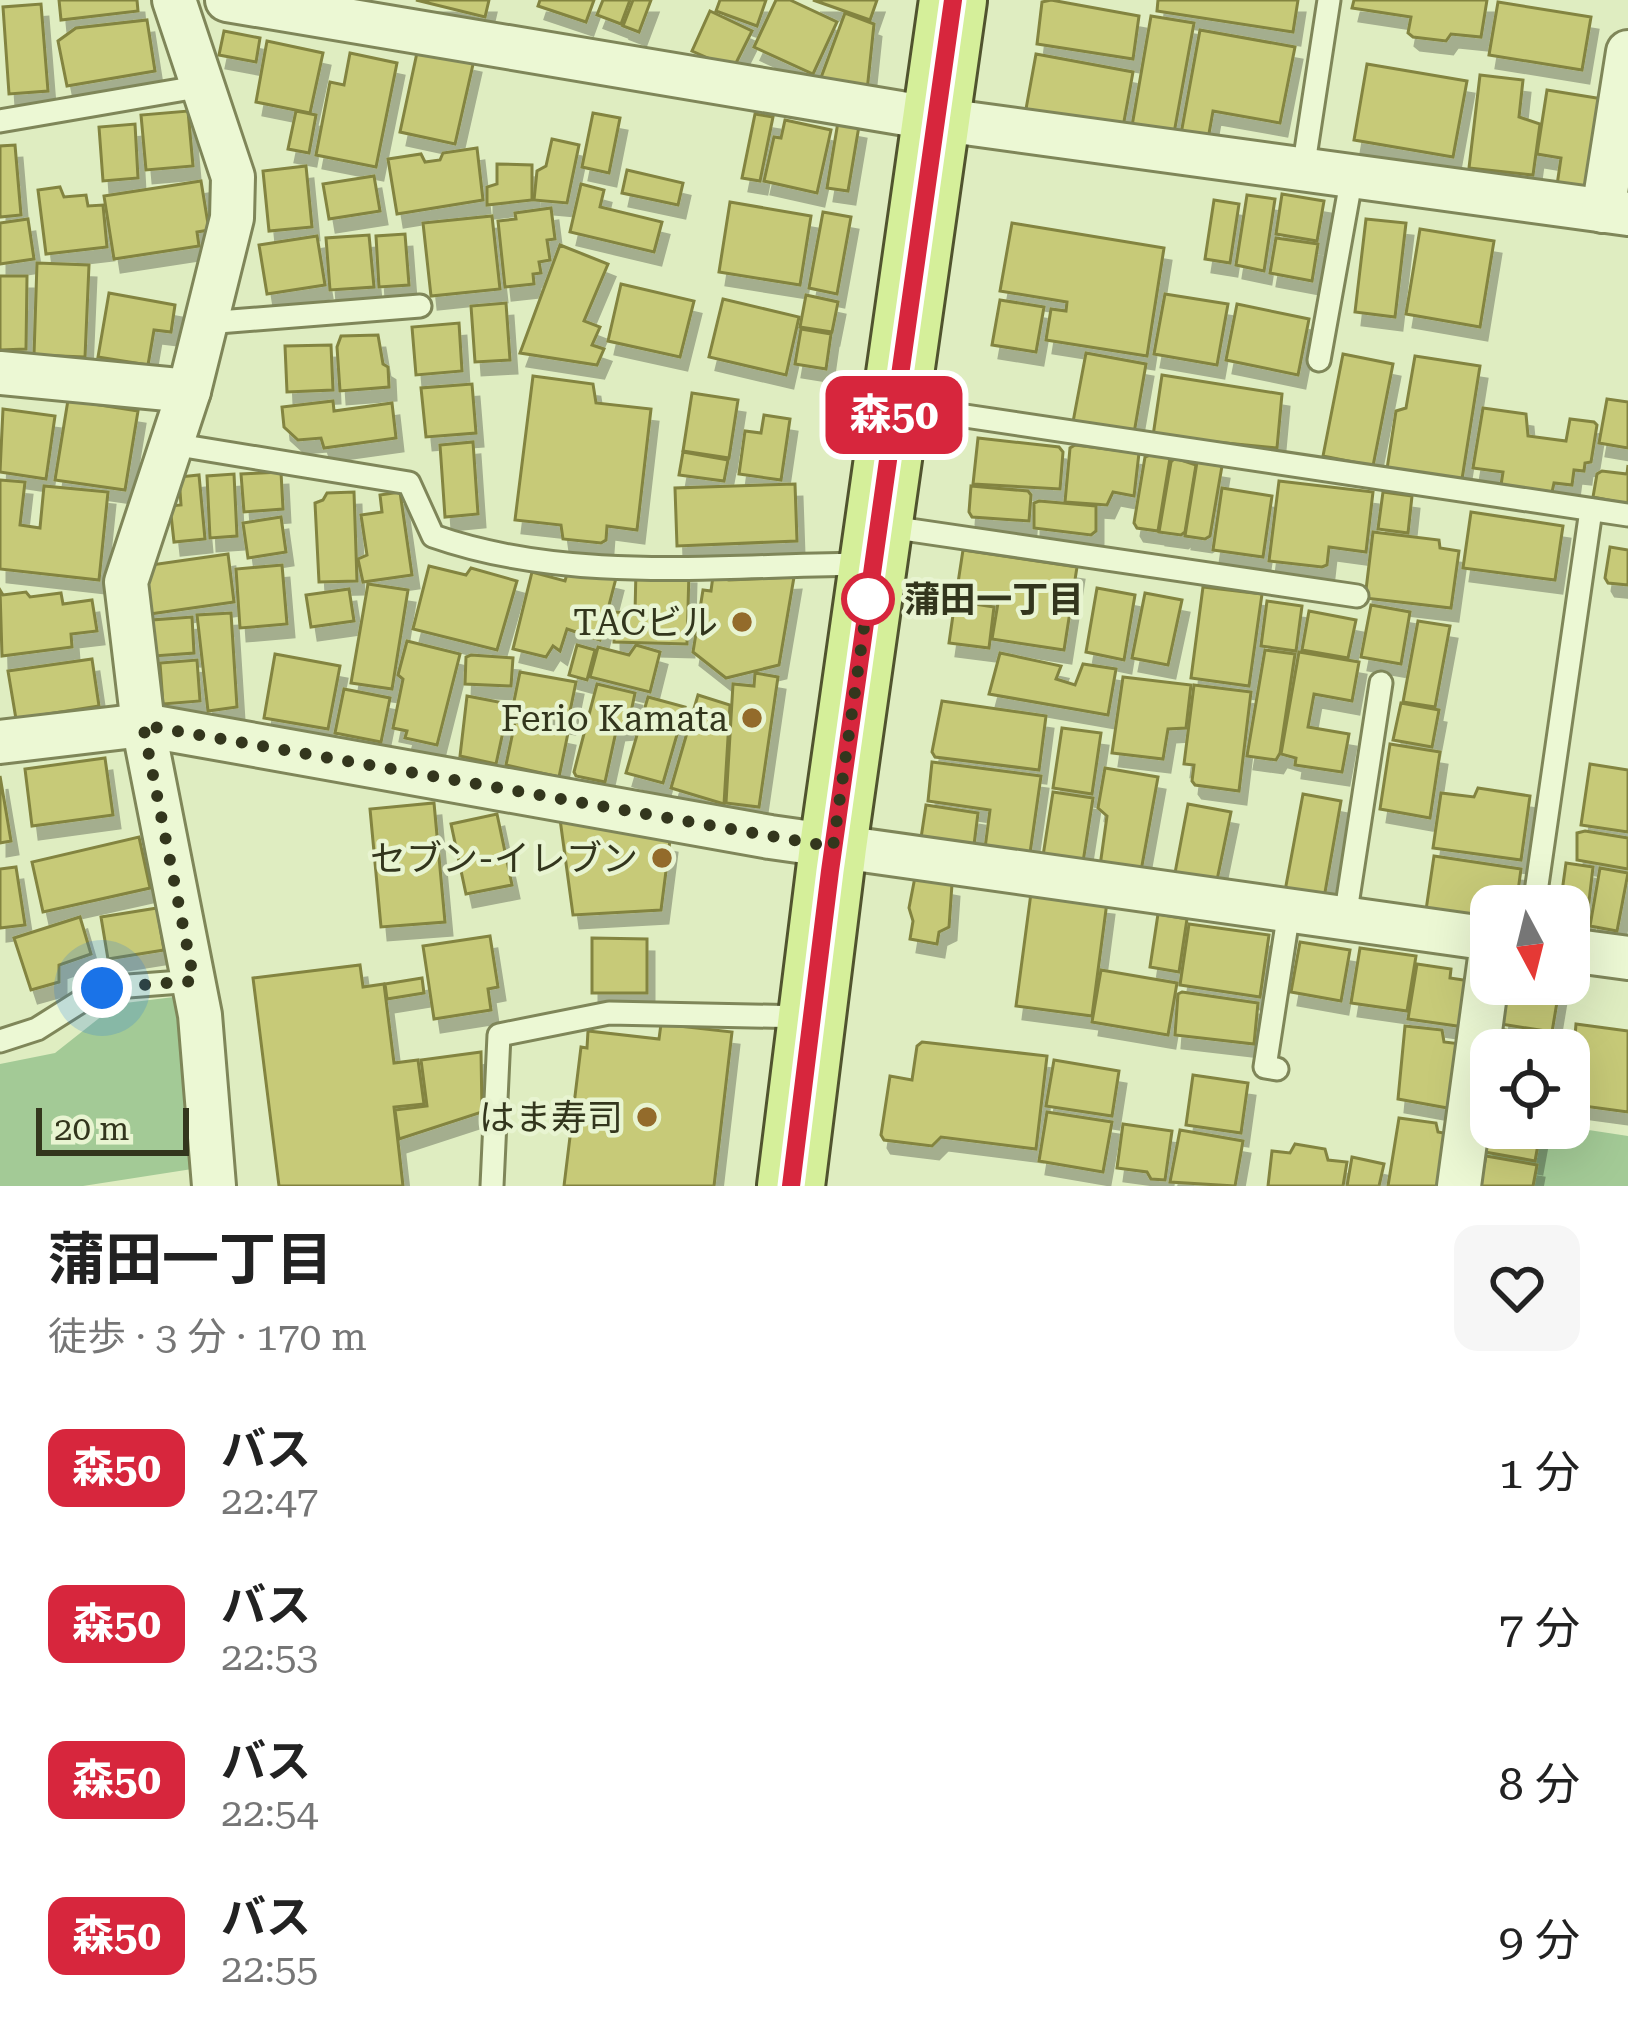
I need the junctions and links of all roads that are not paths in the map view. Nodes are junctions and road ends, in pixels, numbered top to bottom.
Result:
1 (174, 0) edge
2 (227, 0) edge
3 (953, 0) edge
4 (1329, 0) edge
5 (1628, 52) edge
6 (203, 86) junction
7 (935, 118) junction
8 (0, 121) edge
9 (1303, 170) junction
10 (1352, 176) junction
11 (1616, 213) edge
12 (420, 306) dead end
13 (206, 323) junction
14 (1319, 360) dead end
15 (0, 373) edge
16 (189, 392) junction
17 (896, 406) junction
18 (172, 444) junction
19 (1591, 510) junction
20 (1628, 515) edge
21 (876, 545) junction
22 (1357, 596) dead end
23 (1381, 683) dead end
24 (143, 725) junction
25 (0, 742) edge
26 (833, 847) junction
27 (1537, 885) edge
28 (1288, 911) junction
29 (1345, 918) junction
30 (1470, 936) edge
31 (1590, 953) edge
32 (1628, 958) edge
33 (194, 981) junction
34 (1484, 1005) edge
35 (810, 1017) junction
36 (0, 1041) edge
37 (1277, 1069) dead end
38 (214, 1186) edge
39 (492, 1186) edge
40 (791, 1186) edge
41 (1459, 1186) edge

1 - 6 street
2 - 7 street
3 - 7 main road
4 - 9 lane
5 - 11 street
6 - 8 lane
6 - 13 street
7 - 9 street
7 - 17 main road
9 - 10 street
10 - 11 street
10 - 14 lane
12 - 13 lane
13 - 16 street
15 - 16 street
16 - 18 street
17 - 19 lane
17 - 21 main road
18 - 21 lane
18 - 24 street
19 - 20 lane
19 - 27 lane
21 - 22 lane
21 - 26 main road
23 - 29 lane
24 - 25 street
24 - 26 street
24 - 33 street
26 - 28 street
26 - 35 main road
28 - 29 street
28 - 37 lane
29 - 30 street
31 - 32 street
33 - 36 lane
33 - 38 street
34 - 41 street
35 - 39 lane
35 - 40 main road

